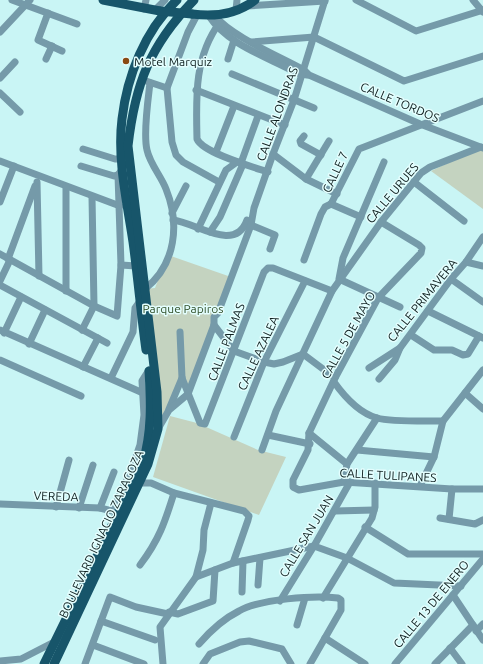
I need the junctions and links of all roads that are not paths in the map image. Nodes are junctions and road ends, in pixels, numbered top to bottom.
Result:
1 (12, 0) edge
2 (165, 0) edge
3 (177, 0) edge
4 (194, 0) edge
5 (237, 0) edge
6 (255, 0) edge
7 (325, 0) edge
8 (356, 0) edge
9 (473, 0) edge
10 (107, 1) edge
11 (27, 2) edge
12 (145, 5) edge
13 (247, 6) junction
14 (157, 10) junction
15 (236, 10) junction
16 (482, 11) edge
17 (48, 14) junction
18 (195, 14) junction
19 (215, 20) junction
20 (76, 24) dead end
21 (0, 32) edge
22 (314, 37) junction
23 (234, 40) junction
24 (252, 42) junction
25 (52, 46) junction
26 (62, 51) dead end
27 (483, 56) edge
28 (46, 59) dead end
29 (228, 59) dead end
30 (15, 62) dead end
31 (305, 73) junction
32 (232, 74) dead end
33 (0, 78) edge
34 (141, 79) junction
35 (150, 83) junction
36 (167, 88) junction
37 (196, 90) junction
38 (0, 93) edge
39 (294, 100) junction
40 (483, 101) edge
41 (234, 106) junction
42 (314, 108) dead end
43 (20, 112) dead end
44 (258, 116) junction
45 (127, 119) junction
46 (420, 124) junction
47 (285, 126) junction
48 (304, 136) dead end
49 (329, 141) dead end
50 (482, 147) edge
51 (83, 148) dead end
52 (216, 152) junction
53 (273, 154) junction
54 (321, 155) junction
55 (0, 161) edge
56 (384, 162) dead end
57 (240, 163) junction
58 (14, 166) junction
59 (82, 166) dead end
60 (121, 167) junction
61 (268, 172) junction
62 (38, 179) junction
63 (306, 179) junction
64 (219, 182) junction
65 (414, 182) junction
66 (186, 186) dead end
67 (66, 187) junction
68 (337, 194) junction
69 (92, 196) junction
70 (0, 202) edge
71 (331, 204) junction
72 (120, 206) junction
73 (254, 208) junction
74 (173, 217) junction
75 (361, 217) junction
76 (464, 221) dead end
77 (381, 222) junction
78 (251, 225) junction
79 (198, 229) junction
80 (210, 232) junction
81 (483, 237) edge
82 (270, 249) dead end
83 (0, 254) edge
84 (9, 260) junction
85 (304, 260) dead end
86 (466, 262) junction
87 (121, 265) junction
88 (136, 266) junction
89 (483, 266) edge
90 (39, 276) junction
91 (339, 279) junction
92 (451, 279) junction
93 (0, 281) edge
94 (305, 281) junction
95 (0, 285) edge
96 (145, 290) junction
97 (66, 291) junction
98 (332, 291) junction
99 (21, 297) junction
100 (378, 298) junction
101 (140, 301) junction
102 (483, 302) edge
103 (94, 306) junction
104 (400, 307) dead end
105 (45, 310) junction
106 (428, 311) junction
107 (214, 325) junction
108 (82, 330) junction
109 (2, 332) edge
110 (180, 332) dead end
111 (411, 335) junction
112 (481, 337) edge
113 (98, 338) junction
114 (107, 342) dead end
115 (28, 344) junction
116 (400, 348) junction
117 (234, 350) junction
118 (303, 354) junction
119 (0, 360) edge
120 (264, 362) junction
121 (83, 367) junction
122 (369, 368) dead end
123 (148, 370) junction
124 (483, 370) edge
125 (111, 378) junction
126 (182, 378) junction
127 (379, 379) dead end
128 (334, 380) junction
129 (142, 393) junction
130 (465, 393) junction
131 (188, 394) junction
132 (81, 396) dead end
133 (483, 408) edge
134 (169, 410) junction
135 (377, 418) junction
136 (443, 421) junction
137 (158, 429) junction
138 (309, 433) junction
139 (268, 434) junction
140 (234, 437) dead end
141 (310, 444) junction
142 (262, 450) dead end
143 (357, 450) junction
144 (434, 457) junction
145 (69, 460) dead end
146 (347, 464) junction
147 (93, 465) dead end
148 (114, 472) dead end
149 (347, 482) junction
150 (375, 483) junction
151 (140, 484) junction
152 (420, 486) junction
153 (452, 489) junction
154 (483, 489) edge
155 (174, 492) junction
156 (211, 503) junction
157 (0, 504) edge
158 (56, 507) junction
159 (79, 508) junction
160 (100, 508) junction
161 (335, 510) junction
162 (374, 510) junction
163 (440, 518) dead end
164 (449, 519) junction
165 (483, 520) edge
166 (365, 527) junction
167 (314, 546) junction
168 (483, 554) edge
169 (260, 558) junction
170 (347, 558) junction
171 (483, 559) edge
172 (243, 561) junction
173 (233, 563) junction
174 (140, 565) dead end
175 (215, 570) junction
176 (196, 577) junction
177 (258, 585) dead end
178 (461, 586) junction
179 (242, 592) dead end
180 (453, 595) junction
181 (306, 598) junction
182 (323, 598) junction
183 (280, 600) junction
184 (169, 613) junction
185 (101, 621) junction
186 (483, 624) edge
187 (297, 625) dead end
188 (160, 627) junction
189 (475, 628) junction
190 (325, 638) junction
191 (57, 640) junction
192 (483, 640) edge
193 (199, 644) dead end
194 (93, 645) junction
195 (450, 648) junction
196 (0, 661) edge
197 (353, 661) edge
198 (44, 664) edge
199 (54, 664) edge
200 (85, 664) edge
201 (144, 664) edge
202 (163, 664) edge
203 (203, 664) edge
204 (291, 664) edge
205 (310, 664) edge
206 (365, 664) edge
207 (395, 664) edge
208 (434, 664) edge
209 (462, 664) edge

1 - 11 street
2 - 14 street
3 - 45 main road, BOULEVARD IGNACIO ZARAGOZA
4 - 34 main road, BOULEVARD IGNACIO ZARAGOZA
5 - 15 street
6 - 13 main road
7 - 13 street
7 - 22 street, CALLE ALONDRAS
8 - 16 street
9 - 16 street
10 - 12 main road
11 - 17 street
11 - 21 street
12 - 14 main road
13 - 15 main road
14 - 18 main road, bridge
15 - 19 main road
17 - 20 street
17 - 25 street
18 - 19 main road
18 - 36 street
19 - 23 street, CALLE TORDOS
19 - 24 street, CALLE TORDOS
19 - 37 street
22 - 24 street
22 - 27 street
22 - 31 street, CALLE ALONDRAS
23 - 29 street
23 - 31 street, CALLE TORDOS
24 - 31 street, CALLE TORDOS
25 - 26 street
25 - 28 street
30 - 33 street
31 - 39 street, CALLE ALONDRAS
31 - 46 street, CALLE TORDOS
32 - 39 street
34 - 35 street
34 - 45 main road, BOULEVARD IGNACIO ZARAGOZA
35 - 36 street
35 - 74 street
36 - 64 street
37 - 41 street
37 - 52 street
38 - 43 street
39 - 42 street
39 - 47 street, CALLE ALONDRAS
40 - 46 street
41 - 44 street
41 - 52 street
44 - 47 street
44 - 57 street
45 - 60 main road, BOULEVARD IGNACIO ZARAGOZA
45 - 96 main road, BOULEVARD IGNACIO ZARAGOZA
46 - 50 street, CALLE TORDOS
46 - 68 street, CALLE 7
47 - 53 street, CALLE ALONDRAS
48 - 54 street
49 - 54 street
50 - 65 street, CALLE URUES
51 - 60 street
52 - 57 street
53 - 61 street, CALLE ALONDRAS
53 - 63 street
54 - 63 street
55 - 58 street
56 - 75 street, CALLE URUES
57 - 61 street
57 - 64 street
57 - 80 street
58 - 62 street
58 - 70 street
59 - 60 street
60 - 72 street
60 - 88 main road, BOULEVARD IGNACIO ZARAGOZA
61 - 73 street, CALLE ALONDRAS
62 - 67 street
62 - 84 street
62 - 90 street
63 - 68 street
64 - 79 street
65 - 76 street
65 - 77 street, CALLE URUES
66 - 74 street
67 - 69 street
67 - 97 street
68 - 71 street, CALLE 7
69 - 72 street
69 - 103 street
71 - 75 street
71 - 85 street, CALLE 7
72 - 87 street
73 - 78 street, CALLE ALONDRAS
73 - 80 street
74 - 79 street
74 - 96 street
75 - 91 street, CALLE URUES
77 - 91 street, CALLE URUES
77 - 100 street, CALLE 5 DE MAYO
78 - 82 street
78 - 107 street, CALLE ALONDRAS
79 - 80 street
81 - 86 street, CALLE PRIMAVERA
83 - 84 street
84 - 90 street
84 - 93 street
86 - 89 street
86 - 92 street, CALLE PRIMAVERA
87 - 88 street
87 - 103 street
88 - 101 main road, BOULEVARD IGNACIO ZARAGOZA
90 - 97 street
91 - 98 street, CALLE URUES
91 - 100 street
92 - 102 street
92 - 106 street, CALLE PRIMAVERA
94 - 98 street
94 - 117 street, CALLE PALMAS
94 - 120 street, CALLE AZALEA
95 - 99 street
96 - 137 main road, BOULEVARD IGNACIO ZARAGOZA
97 - 103 street
98 - 118 street, CALLE URUES
99 - 105 street
99 - 109 street
100 - 104 street
100 - 128 street, CALLE 5 DE MAYO
101 - 123 main road, BOULEVARD IGNACIO ZARAGOZA
101 - 125 street
103 - 108 street
105 - 108 street
105 - 115 street
106 - 111 street, CALLE PRIMAVERA
106 - 112 street
107 - 117 street
107 - 131 street, CALLE ALONDRAS
108 - 113 street
109 - 115 street
110 - 126 street
111 - 112 street
111 - 116 street, CALLE PRIMAVERA
113 - 114 street
113 - 121 street
115 - 121 street
116 - 122 street, CALLE PRIMAVERA
116 - 127 street
117 - 120 street
117 - 131 street, CALLE PALMAS
118 - 120 street
118 - 128 street
118 - 139 street, CALLE URUES
119 - 132 street
120 - 140 street, CALLE AZALEA
121 - 125 street
123 - 129 street
123 - 191 main road, BOULEVARD IGNACIO ZARAGOZA
124 - 130 street
125 - 129 street
126 - 131 street
126 - 134 street
128 - 135 street
128 - 138 street, CALLE 5 DE MAYO
129 - 160 street, VEREDA
130 - 133 street
130 - 136 street
131 - 134 street
134 - 137 street
135 - 136 street
135 - 143 street
136 - 144 street
137 - 151 main road, BOULEVARD IGNACIO ZARAGOZA
138 - 141 street
138 - 146 street
139 - 141 street
139 - 142 street, CALLE URUES
141 - 149 street, CALLE TULIPANES
143 - 144 street
143 - 146 street
144 - 152 street
145 - 158 street
146 - 149 street, CALLE SAN JUAN
147 - 159 street
148 - 160 street
149 - 150 street, CALLE TULIPANES
149 - 161 street, CALLE SAN JUAN
150 - 152 street, CALLE TULIPANES
150 - 162 street
151 - 155 street
151 - 199 main road, BOULEVARD IGNACIO ZARAGOZA
152 - 153 street, CALLE TULIPANES
153 - 154 street, CALLE TULIPANES
153 - 164 street
155 - 156 street
155 - 174 street
156 - 173 street
156 - 176 street
157 - 158 street, VEREDA
158 - 159 street, VEREDA
159 - 160 street, VEREDA
161 - 162 street
161 - 167 street, CALLE SAN JUAN
162 - 166 street
163 - 164 street
164 - 165 street
166 - 168 street
166 - 170 street
167 - 169 street
167 - 170 street
167 - 183 street, CALLE SAN JUAN
169 - 172 street
169 - 177 street
170 - 178 street
170 - 182 street
171 - 178 street, CALLE 13 DE ENERO
172 - 173 street
172 - 179 street
173 - 175 street
175 - 176 street
175 - 184 street
176 - 184 street
178 - 180 street, CALLE 13 DE ENERO
180 - 189 street
180 - 207 street, CALLE 13 DE ENERO
181 - 182 street
181 - 183 street
181 - 187 street
182 - 190 street
183 - 193 street
184 - 185 street
184 - 188 street
185 - 188 street
185 - 194 street
186 - 189 street
188 - 202 street
189 - 192 street
189 - 195 street
190 - 197 street
190 - 205 street
191 - 196 street
191 - 198 main road, BOULEVARD IGNACIO ZARAGOZA
194 - 200 street
194 - 201 street
195 - 208 street
195 - 209 street
197 - 206 street
203 - 204 street

